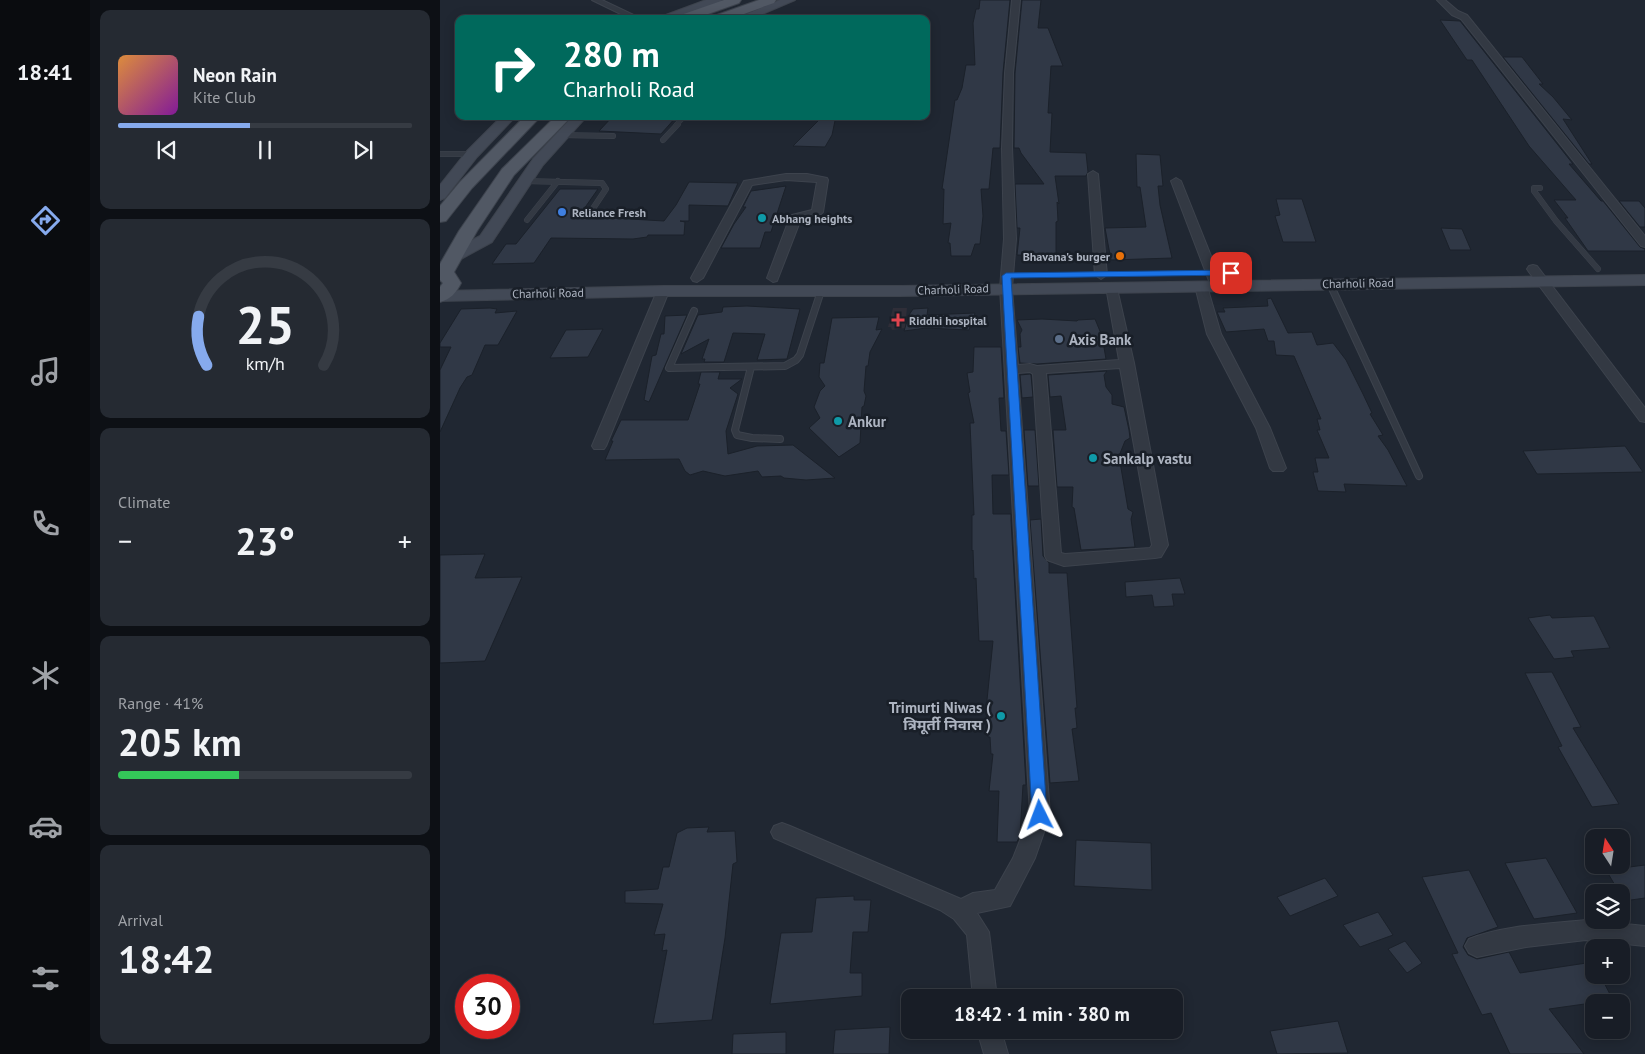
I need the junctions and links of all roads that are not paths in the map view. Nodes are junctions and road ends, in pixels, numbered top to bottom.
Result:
1 (596, 0) edge
2 (717, 0) edge
3 (736, 0) edge
4 (770, 0) edge
5 (790, 0) edge
6 (1016, 0) edge
7 (1442, 0) edge
8 (632, 15) edge
9 (672, 15) edge
10 (693, 15) edge
11 (738, 15) edge
12 (742, 15) edge
13 (506, 120) edge
14 (530, 120) edge
15 (562, 120) edge
16 (577, 120) edge
17 (681, 120) edge
18 (561, 135) junction
19 (613, 136) dead end
20 (663, 140) dead end
21 (440, 154) edge
22 (472, 154) junction
23 (1093, 174) dead end
24 (524, 181) junction
25 (1176, 181) dead end
26 (558, 182) junction
27 (1540, 188) dead end
28 (440, 194) edge
29 (590, 213) dead end
30 (440, 217) edge
31 (527, 220) dead end
32 (1645, 244) edge
33 (1645, 268) edge
34 (1598, 269) junction
35 (1537, 275) junction
36 (697, 278) junction
37 (773, 278) junction
38 (445, 280) edge
39 (1645, 280) edge
40 (1107, 281) junction
41 (1006, 282) junction
42 (1210, 282) junction
43 (1330, 284) junction
44 (576, 287) junction
45 (663, 291) junction
46 (821, 291) junction
47 (694, 311) dead end
48 (1127, 363) junction
49 (751, 367) junction
50 (1012, 370) junction
51 (1037, 370) junction
52 (1645, 418) edge
53 (780, 439) dead end
54 (599, 446) dead end
55 (1278, 468) dead end
56 (1419, 476) dead end
57 (782, 832) dead end
58 (962, 912) junction
59 (1645, 936) edge
60 (1477, 946) dead end
61 (984, 989) edge
62 (992, 1039) edge
63 (996, 1054) edge

1 - 8 street
2 - 9 street
3 - 10 main road
4 - 11 main road
5 - 12 street
6 - 41 street
7 - 32 street
13 - 22 street
14 - 30 main road
15 - 38 main road
16 - 18 street
17 - 20 lane
18 - 19 lane
18 - 24 street
21 - 22 lane
22 - 28 street
23 - 40 street
24 - 26 lane
24 - 38 street
25 - 42 street
26 - 29 lane
26 - 31 lane
27 - 34 lane
33 - 34 street, Charholi Road
34 - 35 street, Charholi Road
35 - 39 street, Charholi Road
35 - 42 street, Charholi Road
35 - 43 street, Charholi Road
35 - 52 street
36 - 37 street, Charholi Road
36 - 37 street
36 - 44 street, Charholi Road
37 - 41 street, Charholi Road
38 - 44 street, Charholi Road
40 - 41 street, Charholi Road
40 - 42 street, Charholi Road
40 - 48 street
41 - 46 street, Charholi Road
41 - 50 street
42 - 43 street, Charholi Road
42 - 55 street
43 - 56 lane
44 - 45 street, Charholi Road
45 - 46 street, Charholi Road
45 - 54 street
46 - 49 lane
47 - 49 lane
48 - 51 street
48 - 51 street
49 - 53 lane
50 - 51 street
50 - 58 street
57 - 58 street
58 - 61 street
59 - 60 street
62 - 63 street

